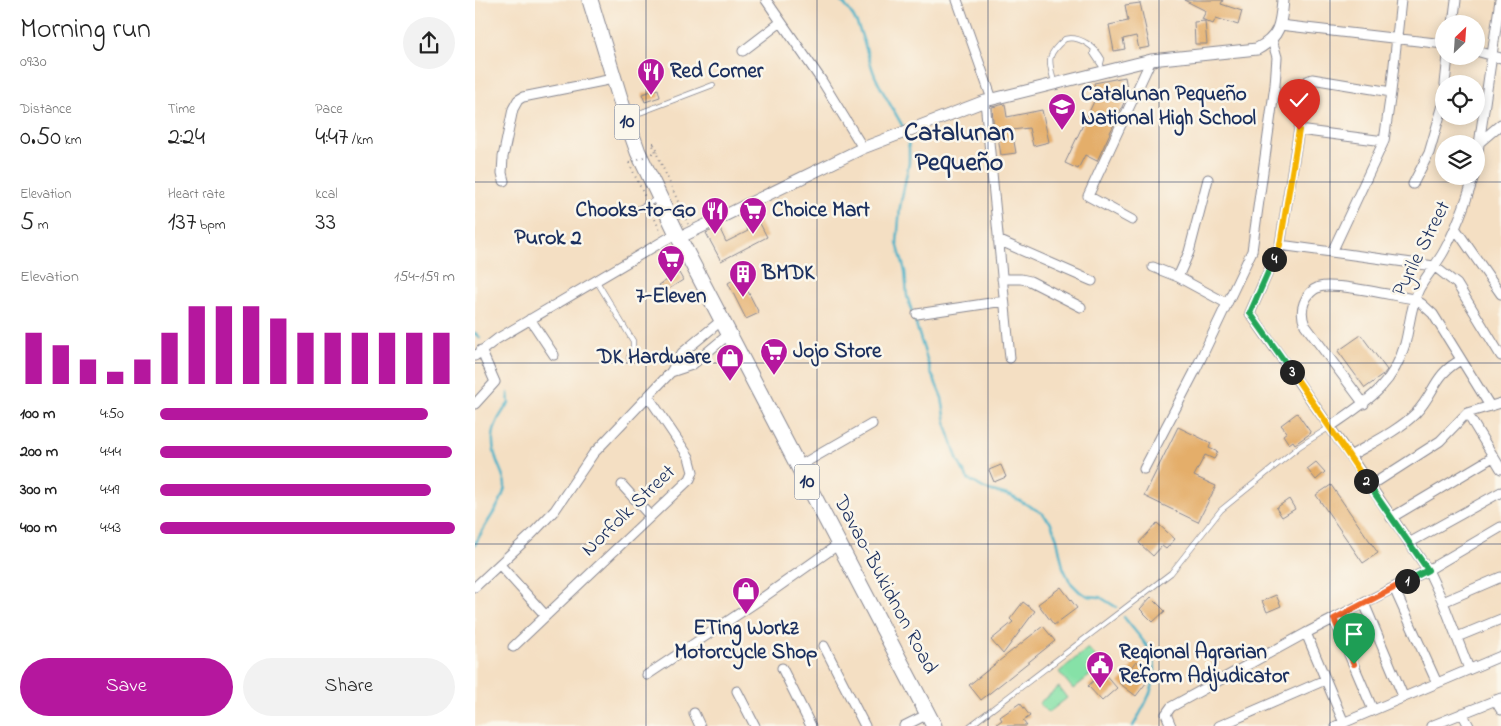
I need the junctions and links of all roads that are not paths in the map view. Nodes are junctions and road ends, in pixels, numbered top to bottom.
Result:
1 (590, 0) edge
2 (766, 0) edge
3 (957, 0) edge
4 (1283, 0) edge
5 (1401, 0) edge
6 (1456, 0) edge
7 (1500, 0) edge
8 (1500, 10) edge
9 (1454, 15) edge
10 (781, 22) junction
11 (1280, 25) junction
12 (1398, 39) junction
13 (1272, 40) junction
14 (1435, 43) edge
15 (743, 51) dead end
16 (1496, 56) edge
17 (1151, 60) junction
18 (1102, 67) junction
19 (613, 79) junction
20 (1055, 83) junction
21 (713, 85) dead end
22 (1391, 92) junction
23 (988, 100) junction
24 (626, 118) junction
25 (1501, 124) edge
26 (1437, 125) edge
27 (1299, 130) junction
28 (1481, 135) edge
29 (1485, 138) edge
30 (1383, 141) junction
31 (863, 148) junction
32 (1208, 179) dead end
33 (504, 181) dead end
34 (1413, 184) dead end
35 (1471, 185) edge
36 (660, 197) junction
37 (631, 212) dead end
38 (1131, 220) dead end
39 (1455, 228) junction
40 (683, 234) junction
41 (998, 240) junction
42 (1280, 245) junction
43 (1332, 252) junction
44 (1434, 266) junction
45 (1153, 267) dead end
46 (1179, 277) junction
47 (1002, 279) junction
48 (596, 280) junction
49 (1092, 281) dead end
50 (1501, 294) edge
51 (1414, 299) junction
52 (1004, 301) junction
53 (1226, 303) junction
54 (1081, 306) dead end
55 (917, 314) dead end
56 (530, 319) junction
57 (722, 320) junction
58 (729, 334) junction
59 (703, 336) junction
60 (713, 348) junction
61 (478, 353) edge
62 (554, 356) dead end
63 (1501, 356) edge
64 (629, 358) dead end
65 (1010, 358) dead end
66 (1461, 360) junction
67 (671, 372) junction
68 (648, 396) junction
69 (1501, 403) edge
70 (475, 404) edge
71 (1364, 404) junction
72 (1490, 406) junction
73 (1467, 413) junction
74 (872, 424) dead end
75 (1330, 427) junction
76 (1350, 456) junction
77 (1493, 457) junction
78 (799, 466) junction
79 (1144, 469) dead end
80 (1501, 470) edge
81 (622, 485) dead end
82 (1370, 486) junction
83 (1501, 492) edge
84 (650, 516) junction
85 (1391, 518) junction
86 (1501, 527) edge
87 (1409, 543) junction
88 (839, 544) junction
89 (500, 565) junction
90 (1428, 570) junction
91 (1501, 578) edge
92 (475, 587) edge
93 (1393, 588) junction
94 (1443, 602) junction
95 (1364, 603) junction
96 (546, 616) junction
97 (1334, 619) junction
98 (1501, 619) edge
99 (1306, 633) junction
100 (1457, 637) junction
101 (824, 646) dead end
102 (513, 647) dead end
103 (1501, 656) edge
104 (782, 668) dead end
105 (1469, 669) junction
106 (647, 675) dead end
107 (1325, 680) junction
108 (1437, 683) junction
109 (737, 691) dead end
110 (1403, 696) junction
111 (1498, 699) edge
112 (1373, 710) junction
113 (1501, 710) edge
114 (694, 713) dead end
115 (1462, 713) junction
116 (930, 722) edge
117 (1340, 724) edge
118 (700, 726) edge
119 (755, 726) edge
120 (811, 726) edge
121 (865, 726) edge
122 (904, 726) edge
123 (970, 726) edge
124 (1171, 726) edge
125 (1219, 726) edge
126 (1431, 726) edge
127 (1469, 726) edge

1 - 19 highway, Davao-Bukidnon Road / 10
2 - 10 street
3 - 23 street
4 - 11 street
5 - 12 street
6 - 9 street
7 - 8 street
8 - 16 street
10 - 15 street
10 - 31 street
11 - 12 street
11 - 13 street
12 - 14 street
12 - 22 street
13 - 17 street
13 - 53 street
16 - 28 street
17 - 18 street
17 - 38 street
18 - 20 street
18 - 20 lane
19 - 24 highway, Davao-Bukidnon Road / 10
19 - 33 street
20 - 23 street
21 - 24 lane
22 - 27 street
22 - 30 street
23 - 31 street
23 - 41 street
24 - 36 highway, Davao-Bukidnon Road / 10
25 - 29 street
26 - 34 street
27 - 30 street
27 - 42 street
30 - 43 street
31 - 40 street
32 - 46 street
35 - 39 street, Pyrile Street
36 - 37 lane
36 - 40 highway, Davao-Bukidnon Road / 10
39 - 44 street, Pyrile Street
39 - 50 street
40 - 48 street
40 - 57 highway, Davao-Bukidnon Road / 10
41 - 47 street
41 - 49 street
42 - 43 street
42 - 75 street
43 - 44 street
44 - 51 street, Pyrile Street
44 - 63 street
45 - 46 street
46 - 53 street
47 - 52 street
47 - 54 street
48 - 56 street
48 - 64 lane
51 - 66 street
51 - 71 street, Pyrile Street
51 - 71 street
52 - 55 street
52 - 65 street
53 - 79 street
56 - 61 street
56 - 62 street
57 - 58 highway, Davao-Bukidnon Road / 10
57 - 59 street
58 - 60 street
58 - 78 highway, Davao-Bukidnon Road / 10
59 - 60 street
59 - 67 street
60 - 67 street
61 - 70 street
66 - 72 street
66 - 76 street
67 - 68 street
68 - 84 street, Norfolk Street
68 - 89 street
69 - 72 street
71 - 75 street, Pyrile Street
72 - 73 street
73 - 77 street
73 - 82 street
74 - 78 street
75 - 76 street
75 - 123 lane
76 - 82 street
77 - 80 street
77 - 85 street
78 - 88 highway, Davao-Bukidnon Road / 10
81 - 84 street
82 - 85 street
83 - 87 street
84 - 96 street, Norfolk Street
85 - 87 street
86 - 90 street
87 - 90 street
88 - 106 street
88 - 116 highway, Davao-Bukidnon Road / 10
89 - 92 street
89 - 96 street
90 - 93 street
90 - 94 street
91 - 94 street
93 - 95 street
93 - 108 street
94 - 100 street
95 - 97 street
95 - 110 street
96 - 102 street, Norfolk Street
97 - 99 street
97 - 112 street
98 - 100 street
99 - 107 street
99 - 124 street
100 - 105 street
101 - 121 street
103 - 105 street
104 - 120 street
105 - 108 street
107 - 117 street
107 - 125 street
108 - 110 street
109 - 119 street
110 - 112 street
111 - 113 street
111 - 115 street
112 - 117 street
114 - 118 street
115 - 126 street
115 - 127 street
116 - 122 street

